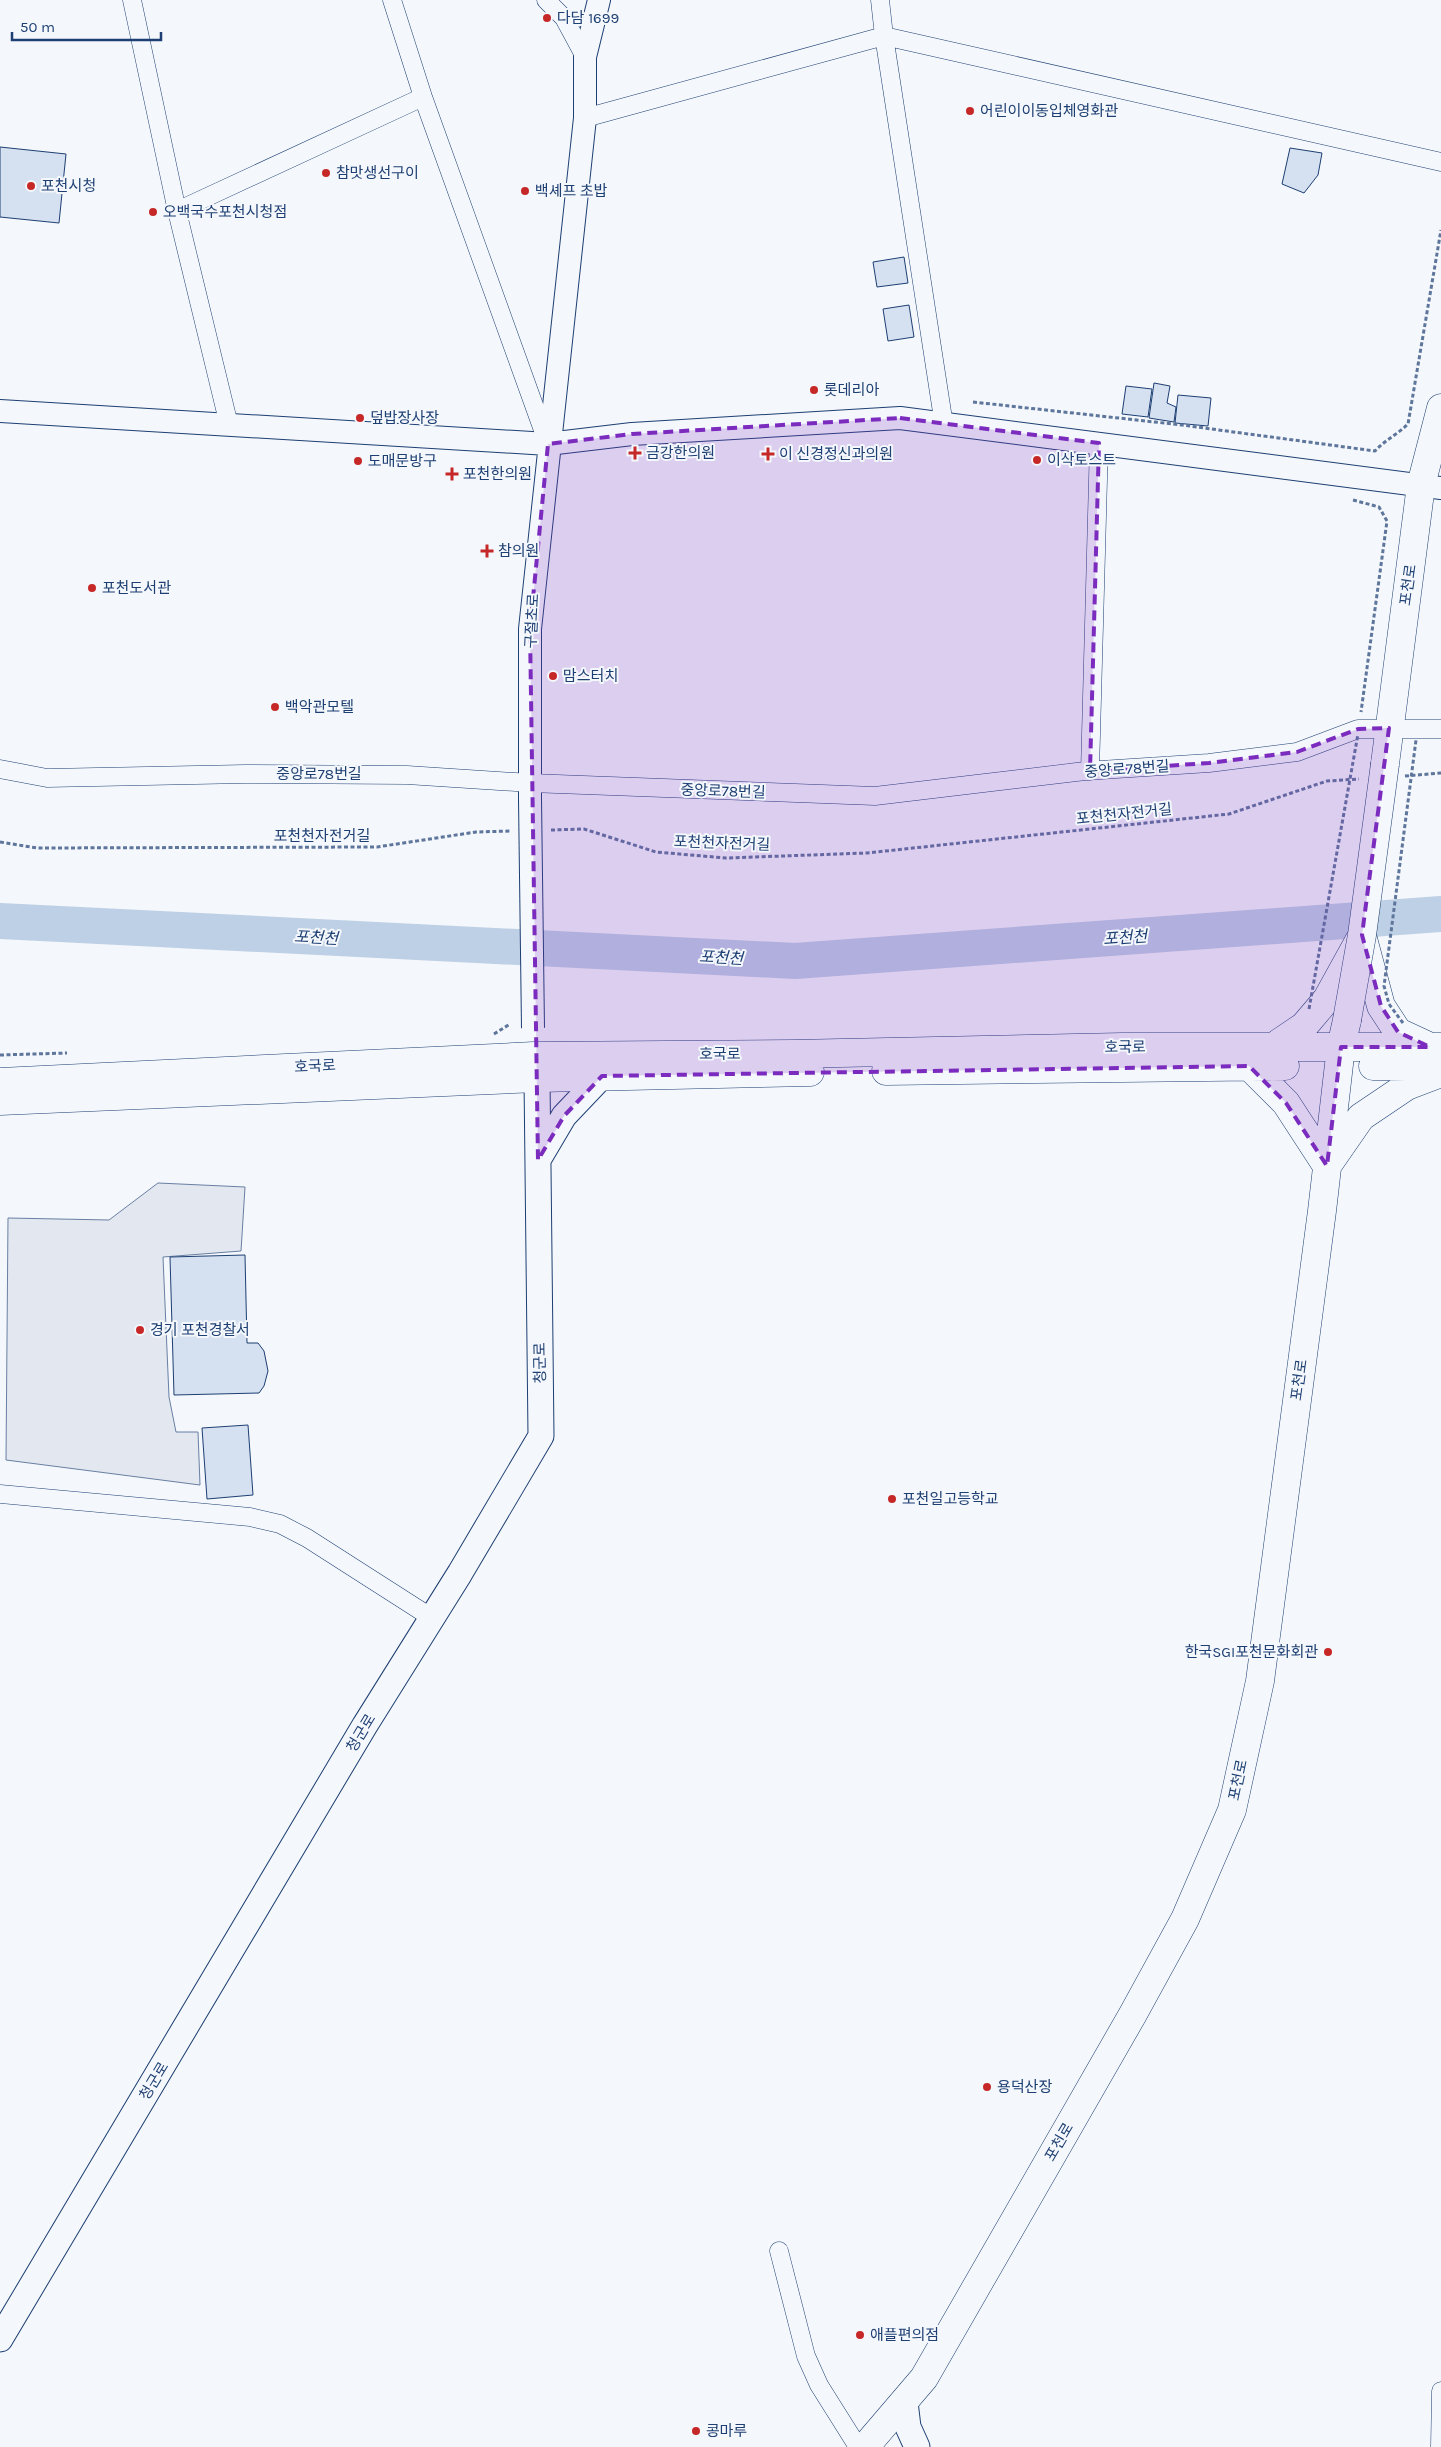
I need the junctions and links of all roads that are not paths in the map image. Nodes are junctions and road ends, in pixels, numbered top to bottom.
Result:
1 (132, 0) edge
2 (392, 0) edge
3 (546, 0) edge
4 (599, 0) edge
5 (880, 0) edge
6 (884, 36) junction
7 (585, 58) junction
8 (423, 97) junction
9 (585, 118) junction
10 (1441, 162) edge
11 (178, 211) junction
12 (1441, 408) edge
13 (0, 411) edge
14 (229, 425) junction
15 (944, 425) junction
16 (548, 444) junction
17 (1100, 444) junction
18 (1431, 487) edge
19 (1389, 728) junction
20 (1441, 729) edge
21 (0, 769) edge
22 (1090, 771) junction
23 (530, 791) junction
24 (1362, 935) junction
25 (1273, 1047) junction
26 (1437, 1054) edge
27 (1340, 1056) junction
28 (1249, 1066) junction
29 (535, 1067) junction
30 (1441, 1073) edge
31 (602, 1076) junction
32 (0, 1082) edge
33 (0, 1101) edge
34 (538, 1160) junction
35 (1327, 1166) junction
36 (0, 1494) edge
37 (432, 1618) junction
38 (779, 2251) dead end
39 (0, 2339) edge
40 (1441, 2391) edge
41 (906, 2402) junction
42 (858, 2447) edge
43 (864, 2447) edge
44 (917, 2447) edge
45 (1440, 2447) edge

1 - 11 street
2 - 8 street
3 - 7 street
4 - 7 street, 구절초로
5 - 6 street
6 - 9 street
6 - 10 street
6 - 15 street
7 - 9 street, 구절초로
8 - 11 street
8 - 16 street
9 - 16 street, 구절초로
11 - 14 street
12 - 18 main road, 포천로
13 - 14 street
14 - 16 street
15 - 16 street
15 - 17 street
16 - 23 street, 구절초로
17 - 18 street
17 - 22 street
18 - 19 main road, 포천로
19 - 20 street, 중앙로78번길
19 - 22 street, 중앙로78번길
19 - 24 main road, 포천로, bridge
21 - 23 street, 중앙로78번길
22 - 23 street, 중앙로78번길
23 - 29 street, 구절초로, bridge
24 - 25 main road
24 - 26 main road
24 - 27 main road, 포천로, bridge
25 - 27 main road, 호국로
25 - 29 main road, 호국로
26 - 27 main road, 호국로
27 - 28 main road, 호국로
27 - 35 main road, 포천로
28 - 31 main road, 호국로
28 - 35 main road
29 - 31 main road, 호국로
29 - 32 main road, 호국로
29 - 33 main road, 호국로
29 - 34 main road, 청군로
30 - 35 main road
31 - 34 main road
34 - 37 main road, 청군로
35 - 41 main road, 포천로
36 - 37 street
37 - 39 main road, 청군로
38 - 42 street
40 - 45 street
41 - 43 main road, 포천로
41 - 44 main road

